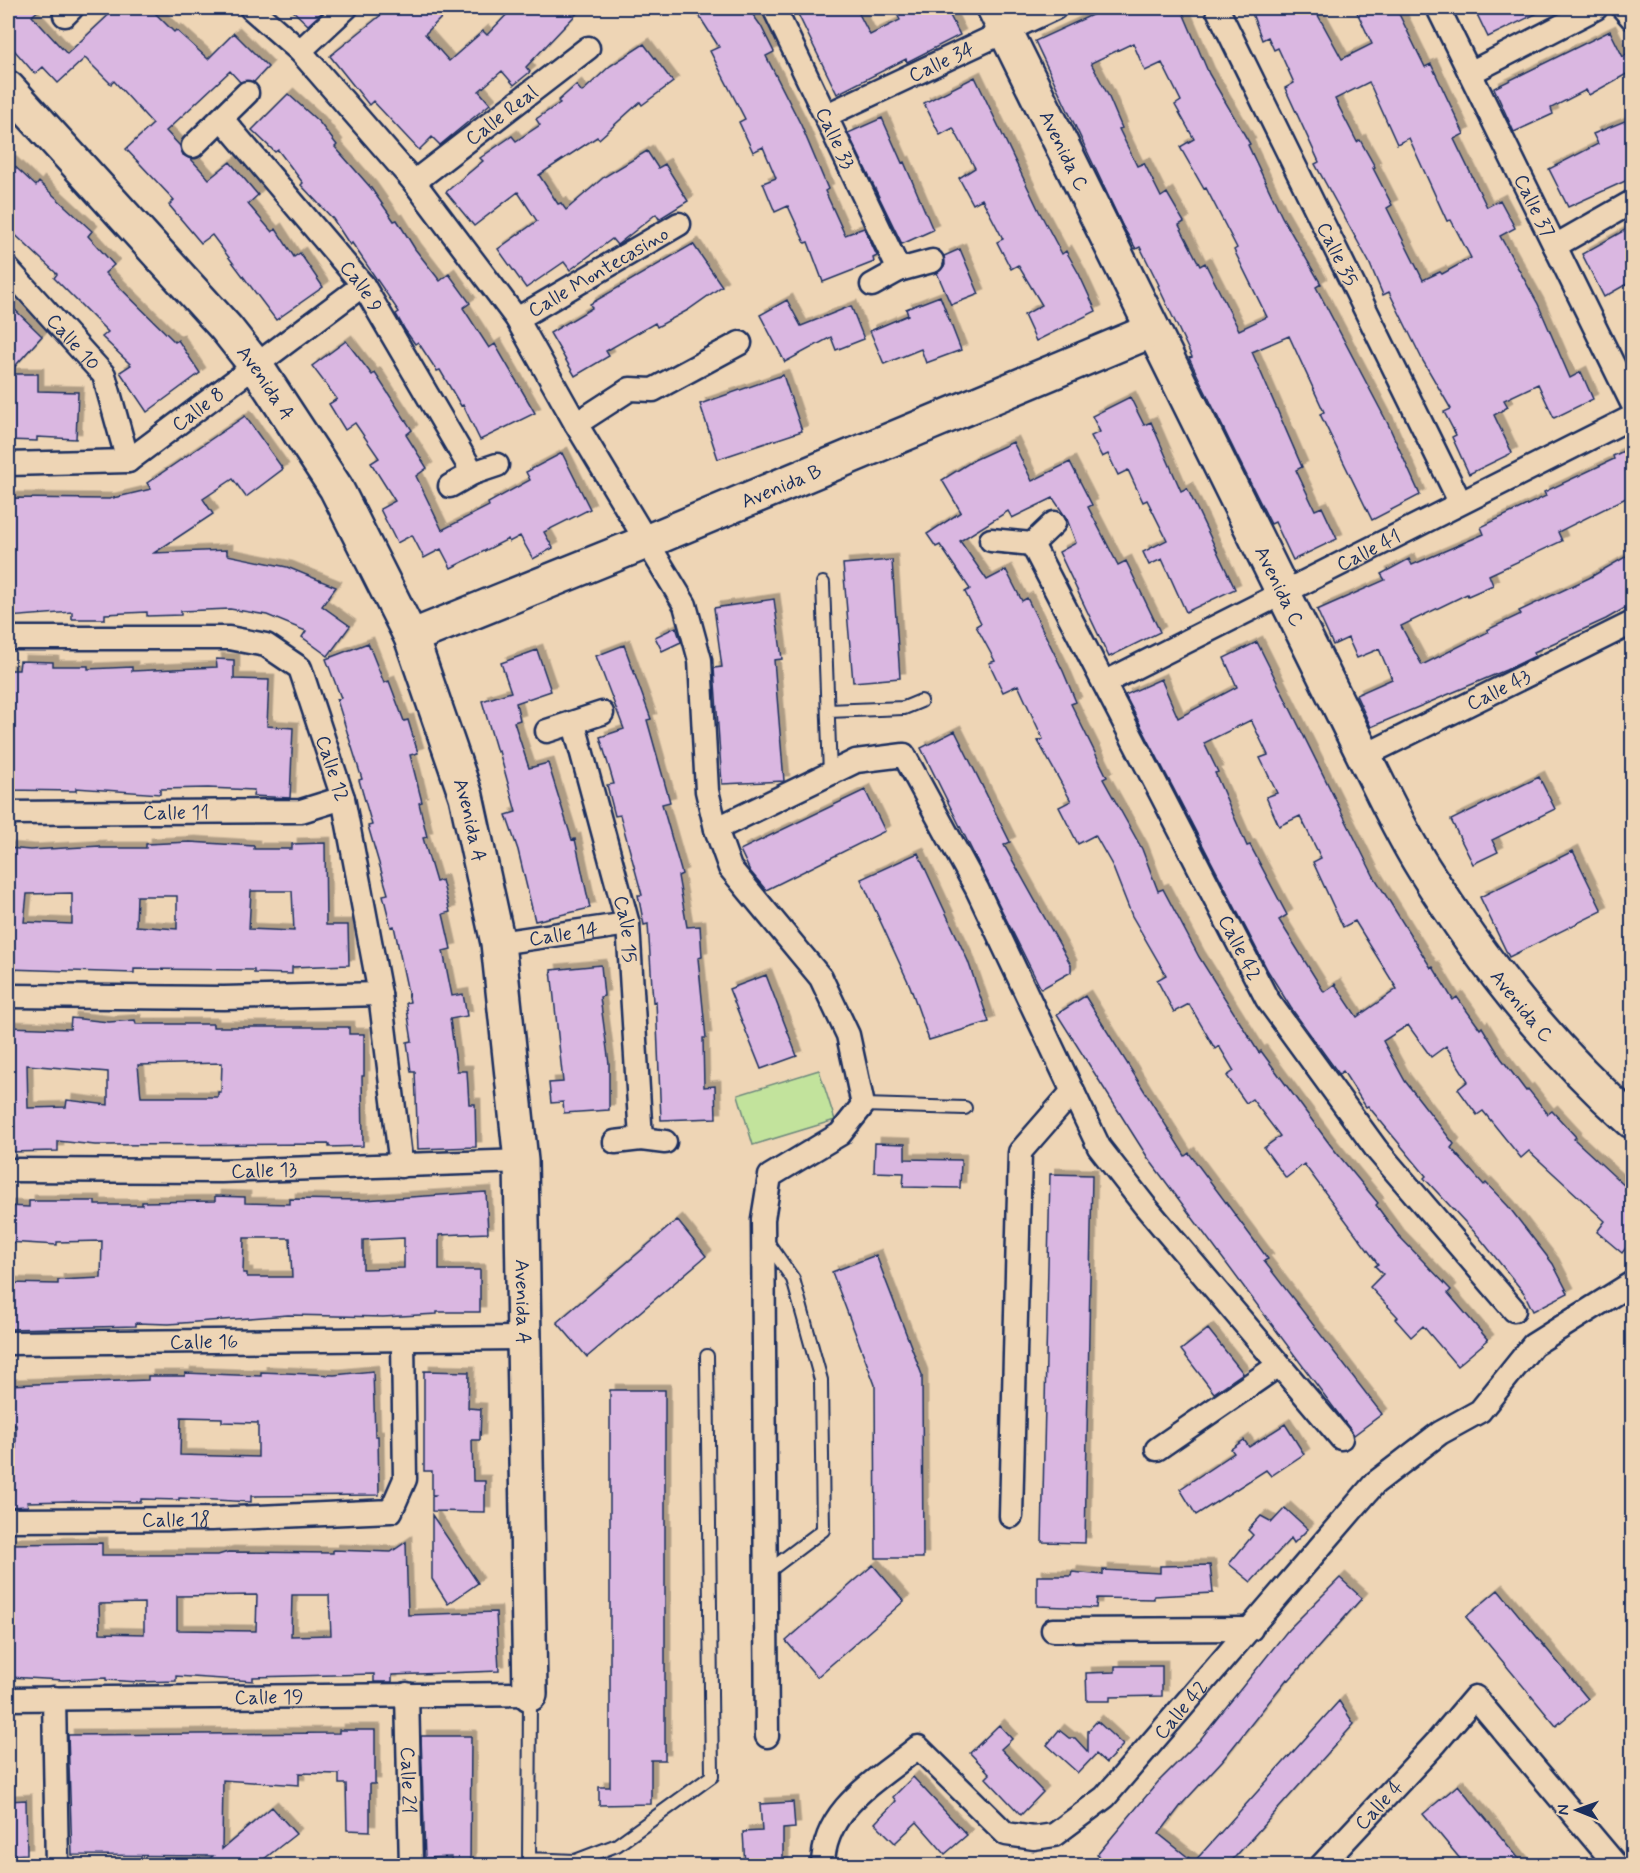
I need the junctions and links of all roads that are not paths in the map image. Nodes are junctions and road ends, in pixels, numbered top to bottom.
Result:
1 (251, 8) edge
2 (346, 8) edge
3 (774, 8) edge
4 (1055, 8) edge
5 (1217, 8) edge
6 (1438, 8) edge
7 (1596, 8) edge
8 (1623, 8) edge
9 (1632, 18) edge
10 (1000, 20) edge
11 (588, 48) dead end
12 (300, 51) junction
13 (1470, 73) junction
14 (8, 88) edge
15 (247, 93) dead end
16 (827, 115) junction
17 (222, 119) junction
18 (193, 146) dead end
19 (414, 182) junction
20 (1632, 202) edge
21 (679, 224) dead end
22 (1555, 246) junction
23 (932, 261) dead end
24 (8, 269) edge
25 (899, 270) junction
26 (363, 285) junction
27 (872, 285) dead end
28 (517, 319) junction
29 (1153, 330) junction
30 (741, 343) dead end
31 (256, 366) junction
32 (1632, 403) edge
33 (1632, 417) edge
34 (576, 424) junction
35 (128, 461) junction
36 (8, 464) edge
37 (497, 465) dead end
38 (473, 472) junction
39 (450, 486) dead end
40 (1460, 502) junction
41 (1054, 523) dead end
42 (991, 540) dead end
43 (646, 542) junction
44 (1032, 543) junction
45 (823, 583) dead end
46 (1283, 592) junction
47 (1632, 623) edge
48 (411, 637) junction
49 (8, 638) edge
50 (1104, 683) junction
51 (921, 701) dead end
52 (828, 711) junction
53 (602, 713) dead end
54 (574, 724) junction
55 (547, 731) dead end
56 (1364, 756) junction
57 (830, 774) junction
58 (343, 798) junction
59 (8, 813) edge
60 (716, 829) junction
61 (628, 924) junction
62 (498, 942) junction
63 (380, 994) junction
64 (8, 996) edge
65 (1072, 1091) junction
66 (863, 1105) junction
67 (965, 1108) dead end
68 (1632, 1122) edge
69 (641, 1138) junction
70 (615, 1142) dead end
71 (665, 1142) dead end
72 (521, 1161) junction
73 (401, 1166) junction
74 (8, 1170) edge
75 (763, 1236) junction
76 (1632, 1282) edge
77 (1514, 1310) dead end
78 (524, 1338) junction
79 (403, 1340) junction
80 (8, 1343) edge
81 (707, 1356) dead end
82 (1279, 1365) junction
83 (1341, 1438) dead end
84 (1157, 1449) dead end
85 (1011, 1516) dead end
86 (8, 1520) edge
87 (766, 1573) junction
88 (1251, 1629) junction
89 (1053, 1630) dead end
90 (407, 1694) junction
91 (530, 1694) junction
92 (54, 1698) junction
93 (8, 1699) edge
94 (767, 1736) dead end
95 (529, 1862) edge
96 (57, 1866) edge
97 (411, 1866) edge
98 (823, 1866) edge
99 (1322, 1866) edge
100 (1617, 1866) edge

1 - 12 street
2 - 12 street
3 - 16 street, Calle 33
4 - 10 street, Calle 34
5 - 40 street, Calle 35
6 - 13 street, Calle 37
7 - 13 street
8 - 9 street
10 - 16 street, Calle 34
10 - 29 street, Avenida C
11 - 19 street, Calle Real
12 - 19 street
13 - 22 street, Calle 37
14 - 31 street, Avenida A
15 - 17 street
16 - 25 street, Calle 33
17 - 18 street
17 - 26 street, Calle 9
19 - 28 street
20 - 22 street
21 - 28 street, Calle Montecasino
22 - 32 street, Calle 37
23 - 25 street
24 - 35 street, Calle 10
25 - 27 street
26 - 31 street, Calle 8
26 - 38 street, Calle 9
28 - 34 street
29 - 43 street, Avenida B
29 - 46 street, Avenida C
30 - 34 street
31 - 35 street, Calle 8
31 - 48 street, Avenida A
33 - 40 street, Calle 41
34 - 43 street
35 - 36 street
37 - 38 street
38 - 39 street
40 - 46 street, Calle 41
41 - 44 street
42 - 44 street
43 - 48 street, Avenida B
43 - 60 street
44 - 50 street, Calle 42
45 - 52 lane
46 - 50 street, Calle 41
46 - 56 street, Avenida C
47 - 56 street, Calle 43
48 - 62 street, Avenida A
49 - 58 street, Calle 12
50 - 77 street, Calle 42
51 - 52 lane
52 - 57 lane
53 - 54 street
54 - 55 street
54 - 61 street, Calle 15
56 - 68 street, Avenida C
57 - 60 street
57 - 65 street
58 - 59 street, Calle 11
58 - 63 street, Calle 12
60 - 66 street
61 - 62 street, Calle 14
61 - 69 street, Calle 15
62 - 72 street, Avenida A
63 - 64 street
63 - 73 street, Calle 12
65 - 82 street
65 - 85 street
66 - 67 lane
66 - 75 street
69 - 70 street
69 - 71 street
72 - 73 street, Calle 13
72 - 78 street, Avenida A
73 - 74 street, Calle 13
75 - 87 street
75 - 87 lane
76 - 88 street, Calle 42
78 - 79 street, Calle 16
78 - 91 street, Avenida A
79 - 80 street, Calle 16
79 - 86 street, Calle 18
81 - 95 lane
82 - 83 street
82 - 84 street
87 - 94 street
88 - 89 street
88 - 98 street, Calle 42
90 - 91 street, Calle 19
90 - 92 street, Calle 19
90 - 97 street, Calle 21
91 - 95 lane
92 - 93 street, Calle 19
92 - 96 street
99 - 100 street, Calle 4

